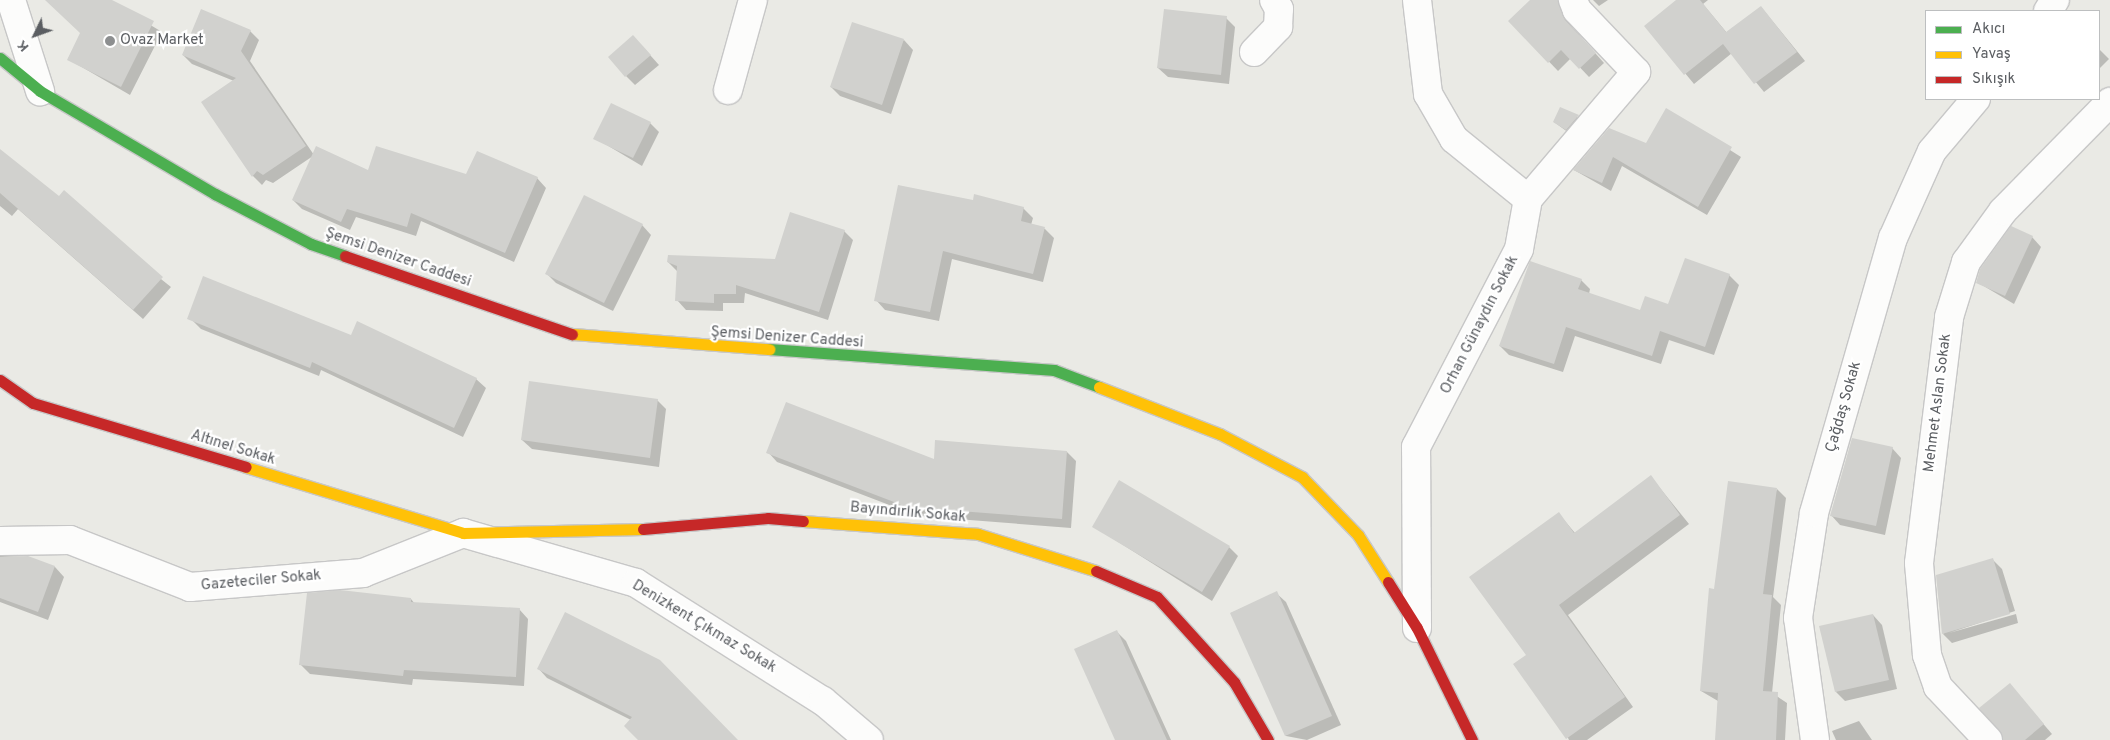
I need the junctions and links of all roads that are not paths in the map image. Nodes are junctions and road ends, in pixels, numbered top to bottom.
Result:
1 (11, 0) edge
2 (753, 0) edge
3 (1274, 0) edge
4 (1417, 0) edge
5 (1573, 0) edge
6 (1254, 52) dead end
7 (0, 58) edge
8 (728, 90) dead end
9 (40, 91) junction
10 (1975, 100) edge
11 (2110, 102) edge
12 (1528, 199) junction
13 (0, 380) edge
14 (463, 533) junction
15 (0, 541) edge
16 (1417, 628) junction
17 (869, 740) edge
18 (1268, 740) edge
19 (1472, 740) edge
20 (1815, 740) edge
21 (1988, 740) edge

1 - 9 street
2 - 8 street
3 - 6 street
4 - 12 street
5 - 12 street
7 - 9 main road, Şemsi Denizer Caddesi
9 - 16 main road, Şemsi Denizer Caddesi
10 - 20 street, Çağdaş Sokak
11 - 21 street, Mehmet Aslan Sokak
12 - 16 street, Orhan Günaydın Sokak
13 - 14 main road, Altınel Sokak
14 - 15 street, Gazeteciler Sokak
14 - 17 street, Denizkent Çıkmaz Sokak
14 - 18 main road, Bayındırlık Sokak
16 - 19 main road, Şemsi Denizer Caddesi

